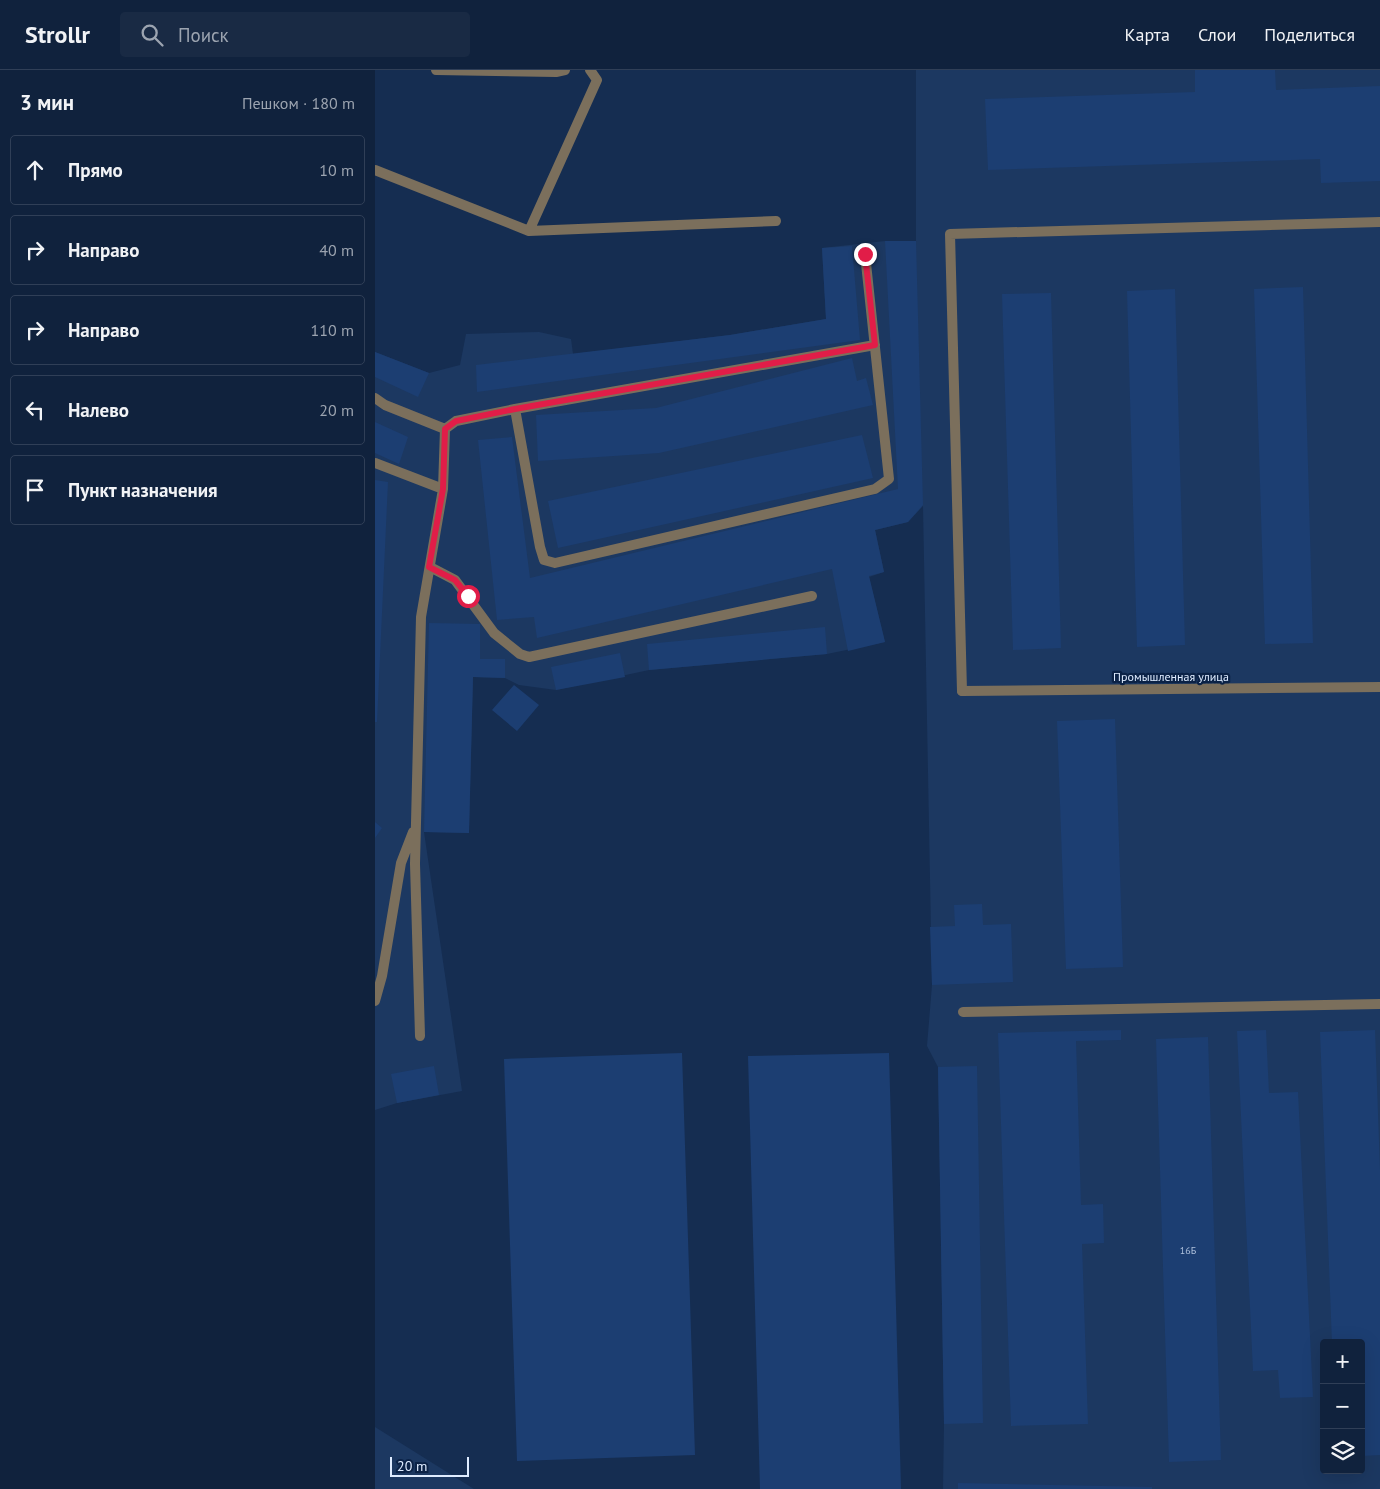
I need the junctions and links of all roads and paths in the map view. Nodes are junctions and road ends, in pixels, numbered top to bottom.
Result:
1 (436, 70) edge
2 (590, 70) edge
3 (560, 71) edge
4 (375, 170) edge
5 (776, 221) dead end
6 (1380, 222) edge
7 (529, 231) junction
8 (865, 254) dead end
9 (875, 345) junction
10 (375, 398) edge
11 (515, 409) junction
12 (445, 429) junction
13 (375, 463) edge
14 (443, 489) junction
15 (429, 567) junction
16 (812, 596) dead end
17 (1380, 687) edge
18 (415, 824) junction
19 (379, 973) edge
20 (375, 1001) edge
21 (1380, 1004) edge
22 (963, 1012) dead end
23 (421, 1036) dead end

1 - 3 street
2 - 7 street
4 - 7 street
5 - 7 street
6 - 17 street, Промышленная улица
8 - 9 street
9 - 11 street
9 - 11 street
10 - 12 street
11 - 12 street
12 - 14 street
13 - 14 street
14 - 15 street
15 - 16 street
15 - 18 street
18 - 19 street
18 - 23 street
19 - 20 street
21 - 22 street

